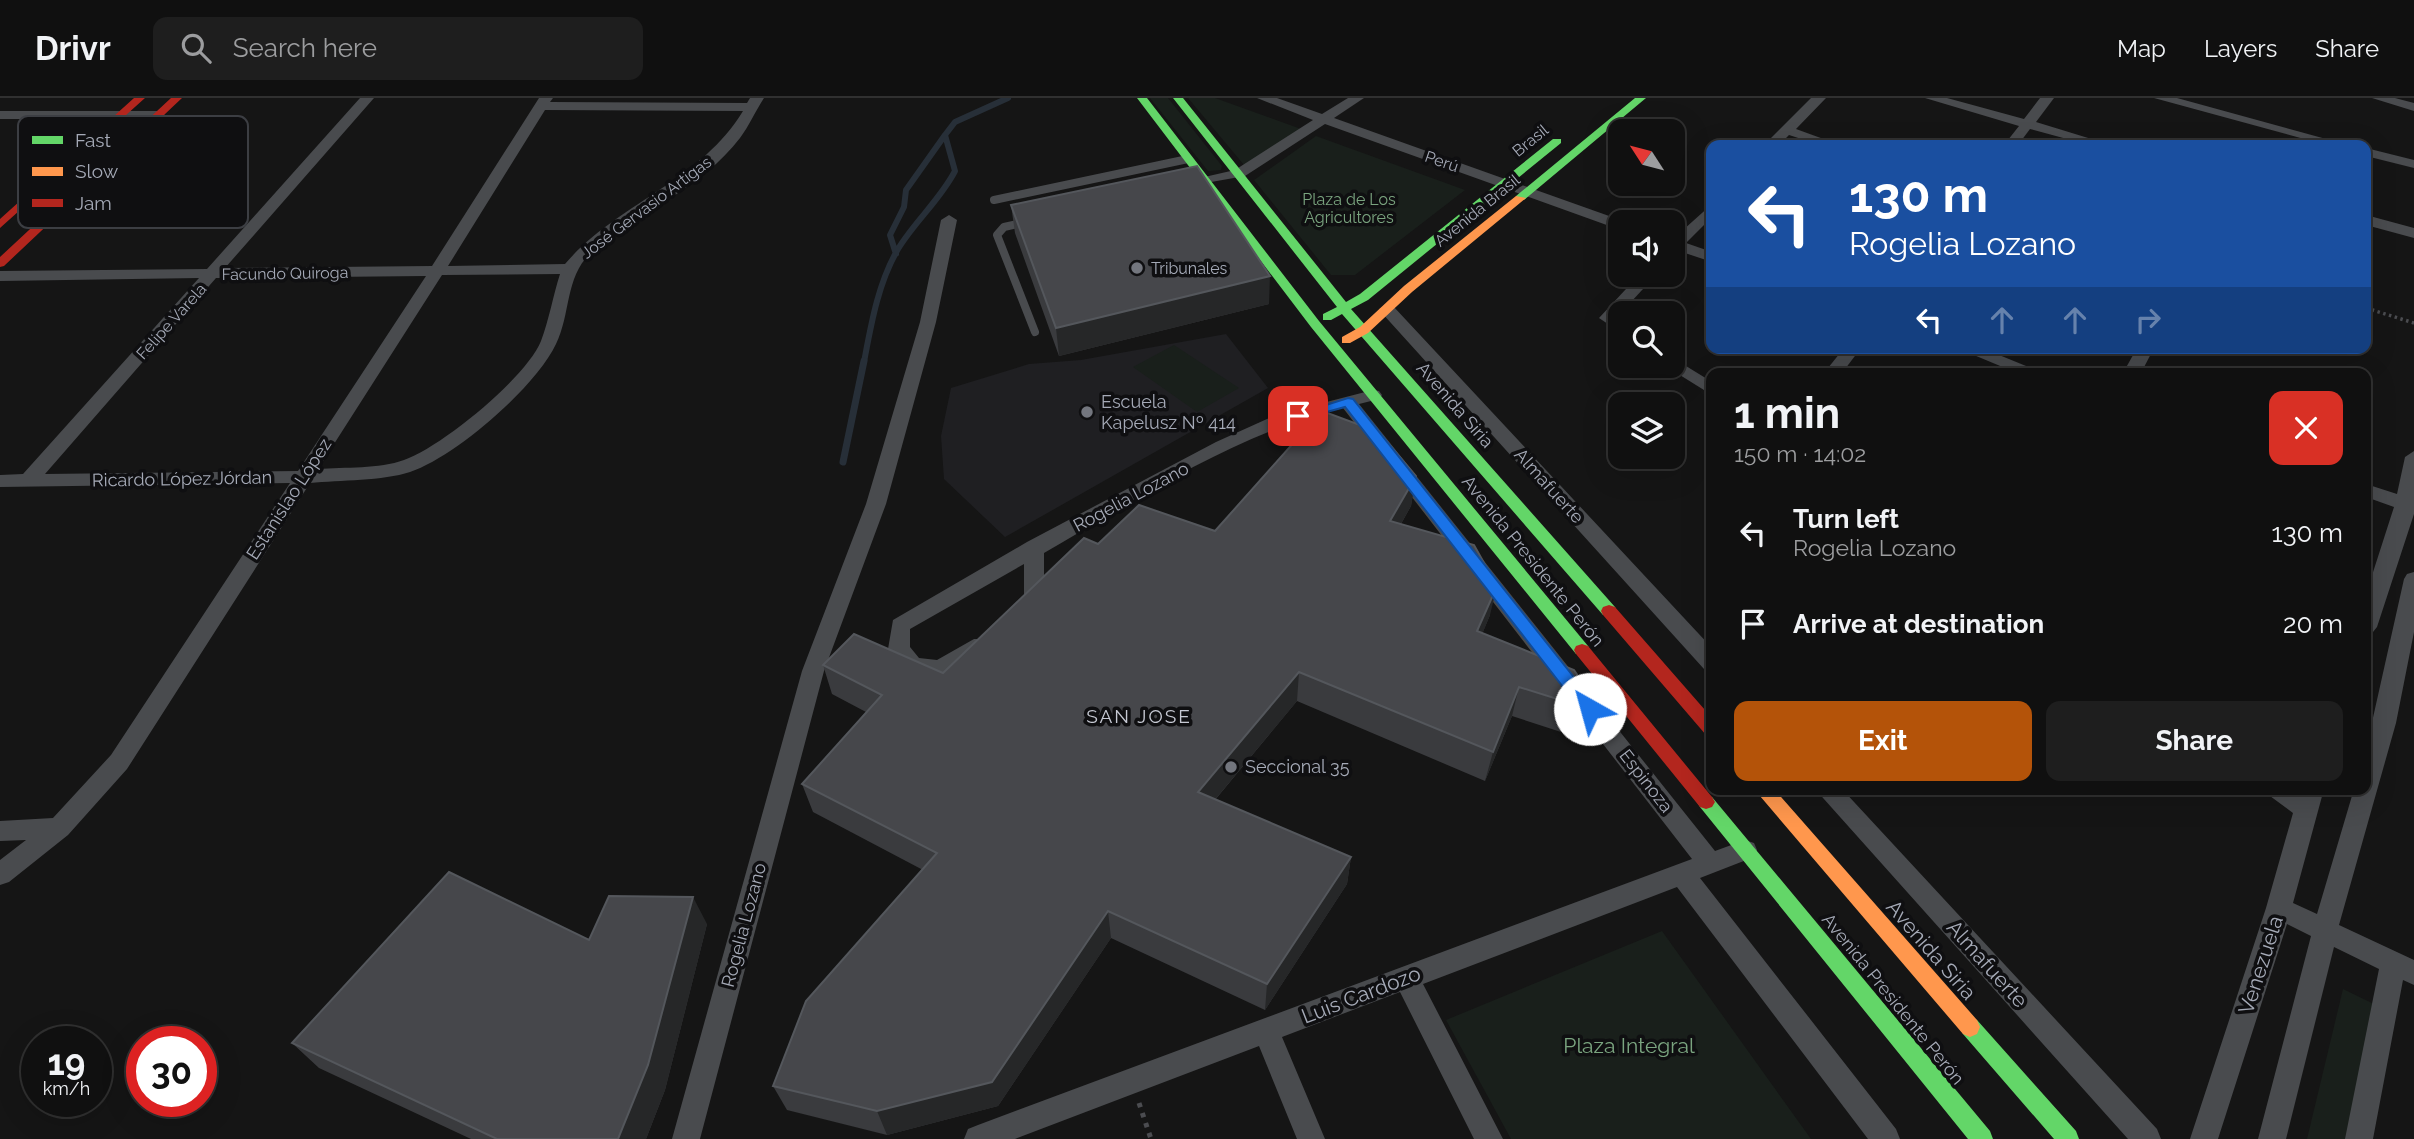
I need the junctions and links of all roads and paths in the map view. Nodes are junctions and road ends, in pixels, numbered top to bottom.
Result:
1 (140, 98) edge
2 (177, 98) edge
3 (367, 98) edge
4 (1142, 98) edge
5 (1178, 98) edge
6 (1264, 98) edge
7 (1357, 98) edge
8 (1641, 98) edge
9 (1819, 98) edge
10 (1932, 98) edge
11 (2047, 98) edge
12 (2161, 98) edge
13 (2379, 98) edge
14 (543, 102) edge
15 (755, 102) edge
16 (2414, 107) edge
17 (0, 115) edge
18 (158, 115) joint
19 (120, 116) junction
20 (1324, 120) junction
21 (2028, 124) junction
22 (1786, 130) junction
23 (1567, 132) dead end
24 (1777, 140) edge
25 (1817, 140) edge
26 (2015, 140) edge
27 (2086, 140) edge
28 (2323, 140) edge
29 (2371, 153) edge
30 (1188, 159) junction
31 (2414, 164) edge
32 (1240, 173) junction
33 (1198, 182) junction
34 (1504, 183) junction
35 (1527, 191) junction
36 (994, 200) dead end
37 (18, 209) edge
38 (1706, 214) edge
39 (948, 220) dead end
40 (1031, 221) edge
41 (1608, 221) edge
42 (2371, 221) edge
43 (0, 225) edge
44 (38, 228) edge
45 (2414, 233) edge
46 (1685, 234) edge
47 (1685, 248) edge
48 (1706, 255) edge
49 (0, 264) edge
50 (569, 268) junction
51 (437, 271) junction
52 (213, 274) junction
53 (0, 276) edge
54 (1386, 279) junction
55 (1324, 280) junction
56 (1344, 308) junction
57 (1387, 309) junction
58 (2371, 310) edge
59 (2414, 323) edge
60 (1315, 324) junction
61 (1364, 330) junction
62 (1035, 332) dead end
63 (1334, 347) junction
64 (1848, 354) edge
65 (1982, 354) edge
66 (1837, 368) edge
67 (2020, 368) edge
68 (1685, 371) edge
69 (1706, 386) edge
70 (1373, 395) junction
71 (1348, 402) junction
72 (2414, 457) edge
73 (405, 467) joint
74 (303, 477) junction
75 (29, 480) junction
76 (0, 481) edge
77 (2371, 492) edge
78 (2410, 505) edge
79 (1034, 547) junction
80 (2414, 579) edge
81 (2371, 613) edge
82 (1706, 656) edge
83 (1706, 723) edge
84 (2371, 772) edge
85 (1768, 795) edge
86 (1832, 795) edge
87 (2364, 795) edge
88 (2310, 800) edge
89 (59, 828) junction
90 (0, 831) edge
91 (1745, 850) junction
92 (1710, 863) junction
93 (0, 874) edge
94 (1682, 874) junction
95 (2279, 908) junction
96 (2325, 930) junction
97 (2403, 968) edge
98 (1406, 978) junction
99 (1266, 1031) junction
100 (1132, 1081) junction
101 (686, 1139) edge
102 (978, 1139) edge
103 (1151, 1139) edge
104 (1311, 1139) edge
105 (1489, 1139) edge
106 (1886, 1139) edge
107 (1982, 1139) edge
108 (2067, 1139) edge
109 (2147, 1139) edge
110 (2204, 1139) edge
111 (2272, 1139) edge
112 (2359, 1139) edge

1 - 19 main road
2 - 18 main road
3 - 52 street, Felipe Varela
4 - 30 main road, Avenida Presidente Perón
5 - 32 main road, Avenida Siria
6 - 20 street, Perú
7 - 20 street
8 - 35 main road, Avenida Brasil
9 - 22 street
10 - 21 street
11 - 21 street
12 - 28 street
13 - 16 street
14 - 15 street
14 - 51 street, Estanislao López
15 - 50 street, José Gervasio Artigas
17 - 19 street
18 - 19 street
20 - 32 street
20 - 34 street, Perú
21 - 26 street
21 - 27 street
22 - 24 street
22 - 25 street
23 - 34 main road, Brasil
29 - 31 street
30 - 33 main road, Avenida Presidente Perón
30 - 36 lane
32 - 33 street
32 - 55 main road, Avenida Siria
33 - 60 main road, Avenida Presidente Perón
34 - 35 street, Perú
34 - 54 main road, Avenida Brasil
35 - 41 street, Perú
35 - 57 main road, Avenida Brasil
37 - 43 main road
38 - 46 street
39 - 101 street, Rogelia Lozano
40 - 62 lane
42 - 45 street
44 - 49 main road
47 - 48 street
50 - 51 street, Facundo Quiroga
50 - 73 street, José Gervasio Artigas
51 - 52 street, Facundo Quiroga
51 - 74 street, Estanislao López
52 - 53 street, Facundo Quiroga
52 - 75 street, Felipe Varela
54 - 55 main road
54 - 56 main road, Avenida Brasil
55 - 56 main road, Avenida Siria
56 - 60 main road, Avenida Brasil
56 - 61 main road, Avenida Siria
57 - 61 main road, Avenida Brasil
57 - 82 street, Almafuerte
58 - 59 path
60 - 63 main road, Avenida Presidente Perón
61 - 63 main road, Avenida Brasil
61 - 83 main road, Avenida Siria
63 - 70 main road, Avenida Presidente Perón
64 - 66 street
65 - 67 street
68 - 69 street
70 - 71 street, Rogelia Lozano
70 - 91 main road, Avenida Presidente Perón
71 - 79 street, Rogelia Lozano
71 - 92 street, Espinoza
72 - 78 street
73 - 74 street, Ricardo López Jórdan
74 - 75 street, Ricardo López Jórdan
74 - 89 street, Estanislao López
75 - 76 street, Ricardo López Jórdan
77 - 78 street
78 - 81 street
79 - 79 street, Rogelia Lozano
80 - 84 street
85 - 108 main road, Avenida Siria
86 - 109 street, Almafuerte
87 - 96 street
88 - 95 street, Venezuela
89 - 90 street
89 - 93 street, Estanislao López
91 - 92 street, Luis Cardozo
91 - 107 main road, Avenida Presidente Perón
92 - 94 street, Luis Cardozo
94 - 98 street, Luis Cardozo
94 - 106 street
95 - 96 street
95 - 110 street, Venezuela
96 - 97 street
96 - 111 street
97 - 112 street
98 - 99 street, Luis Cardozo
98 - 105 street
99 - 100 street, Luis Cardozo
99 - 104 street
100 - 102 street, Luis Cardozo
100 - 103 path

